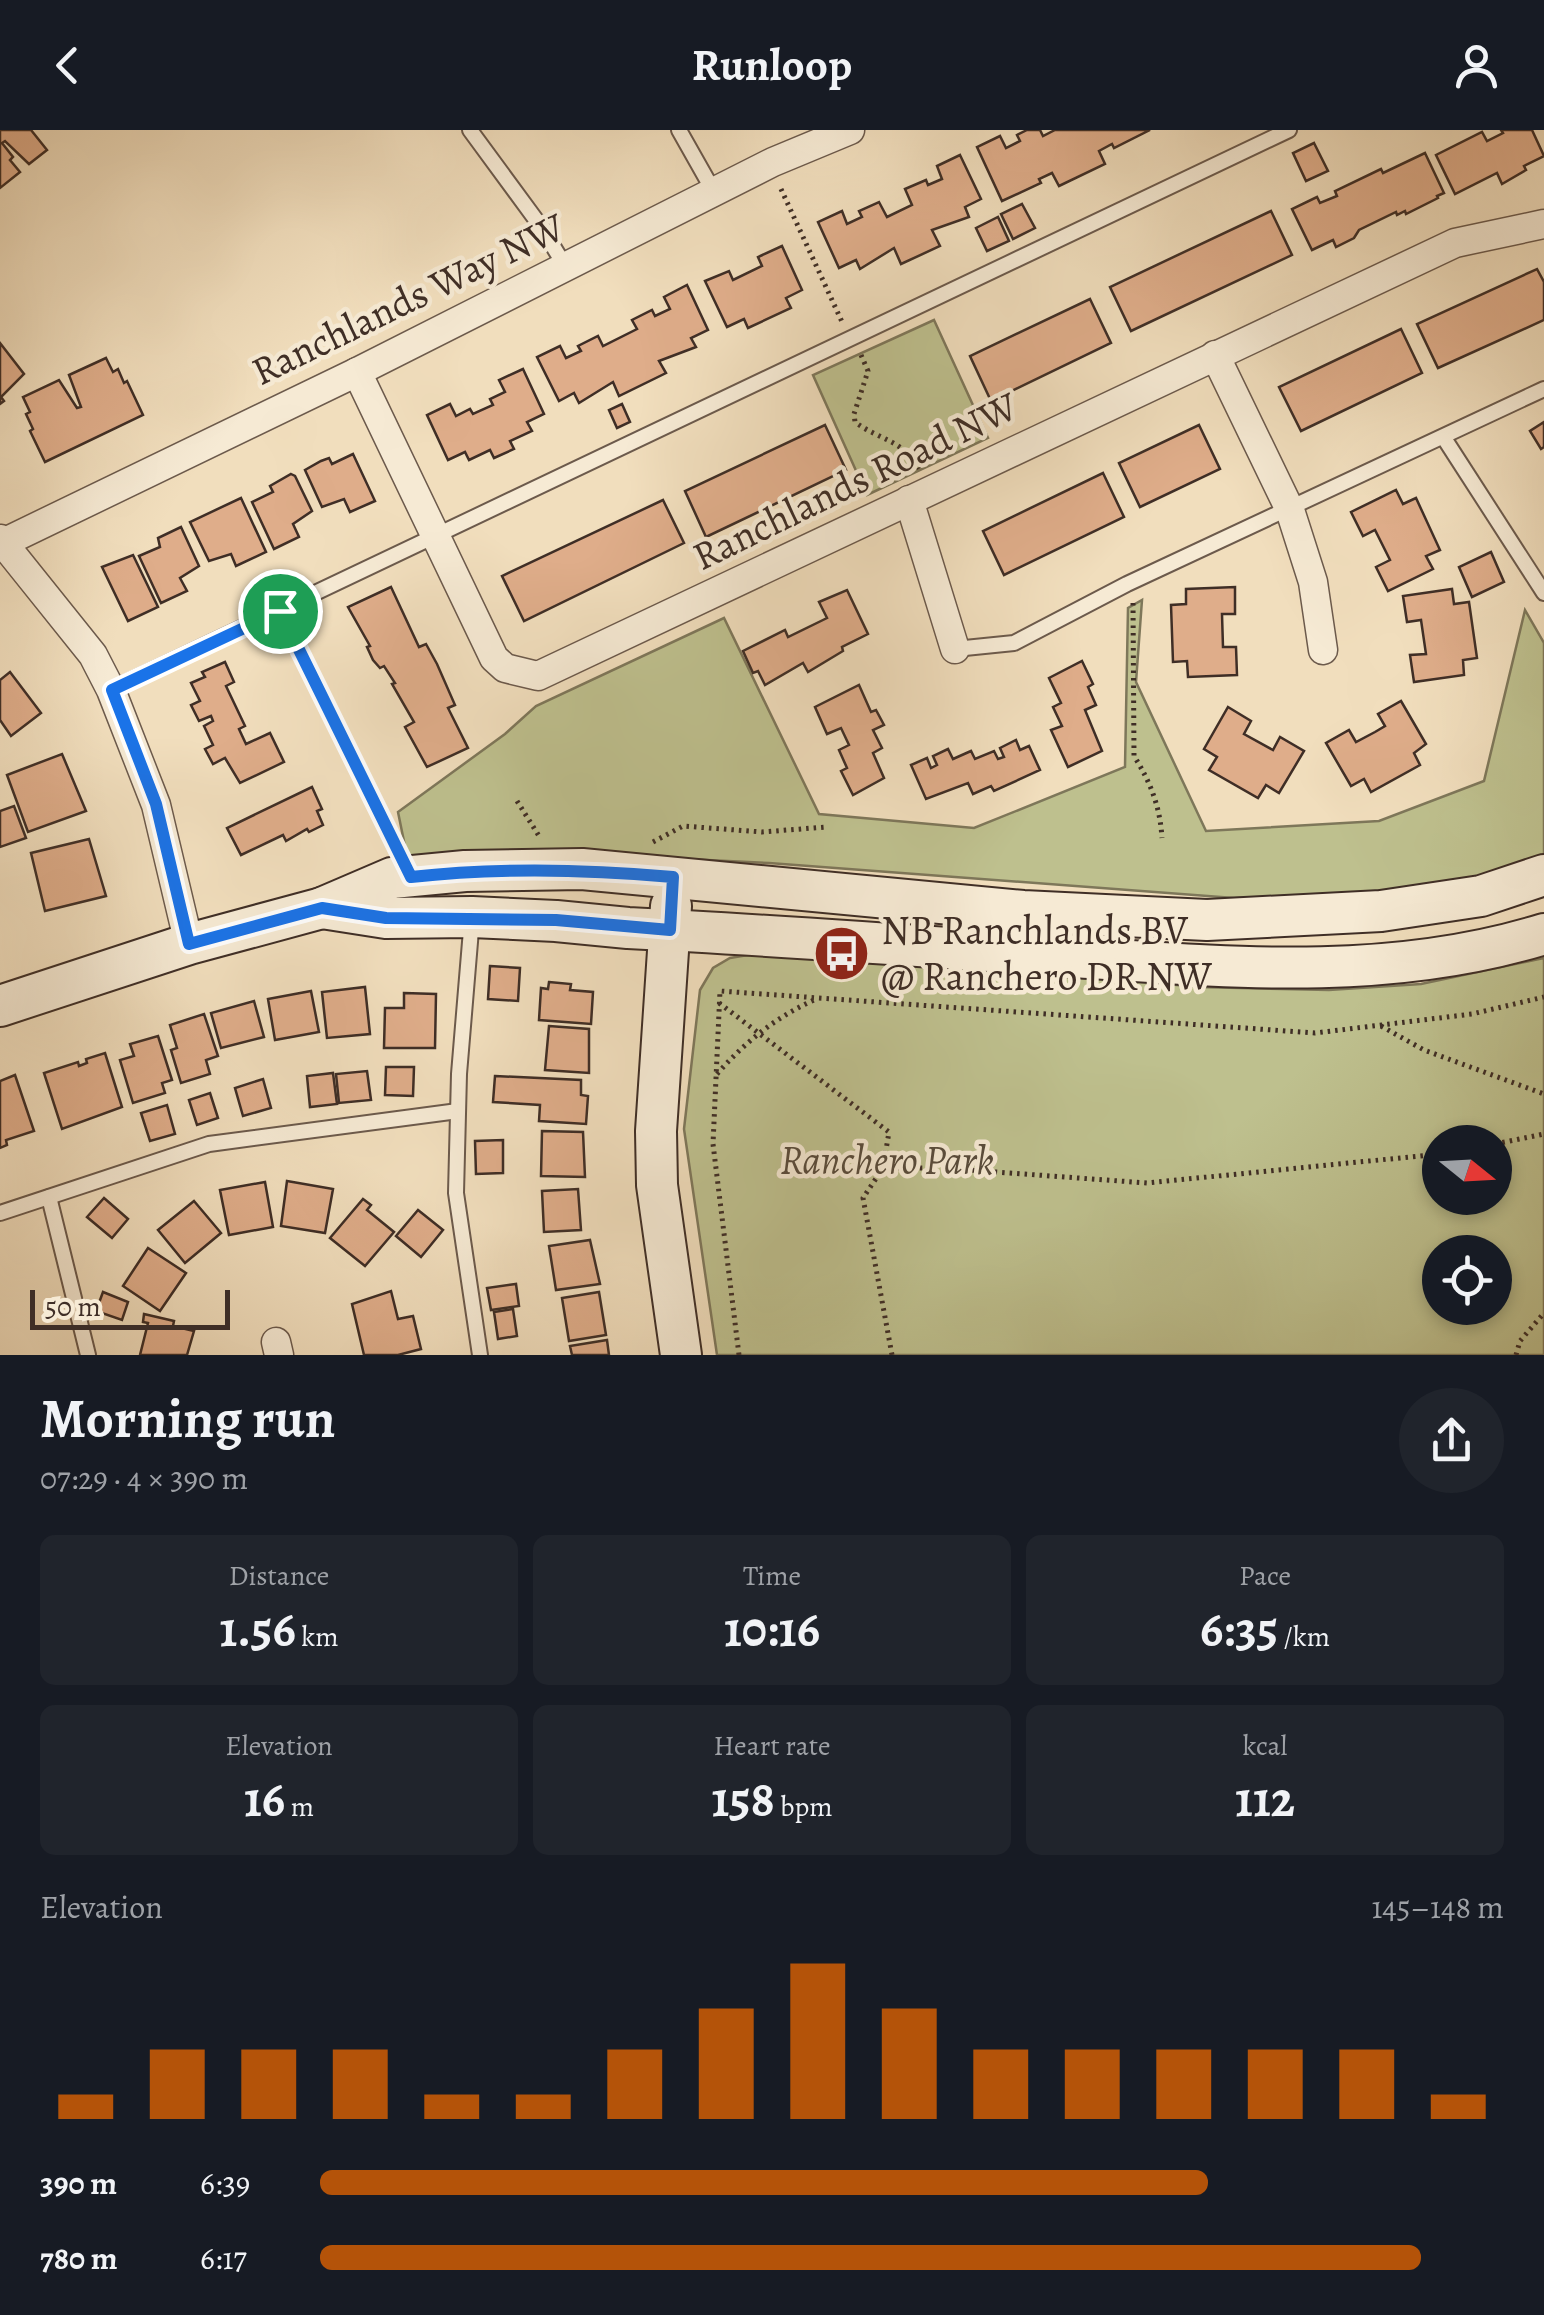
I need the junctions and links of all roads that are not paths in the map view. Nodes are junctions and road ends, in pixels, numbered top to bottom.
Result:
1 (470, 130) edge
2 (679, 130) edge
3 (850, 130) edge
4 (1290, 130) edge
5 (714, 192) junction
6 (1544, 224) edge
7 (565, 266) junction
8 (1214, 355) junction
9 (357, 372) junction
10 (1544, 389) edge
11 (1444, 438) junction
12 (910, 500) junction
13 (1290, 510) junction
14 (436, 538) junction
15 (1, 541) edge
16 (1544, 593) edge
17 (280, 611) junction
18 (954, 650) joint
19 (1323, 650) dead end
20 (112, 690) junction
21 (1544, 874) edge
22 (411, 877) junction
23 (673, 877) junction
24 (322, 908) junction
25 (472, 917) junction
26 (670, 930) junction
27 (1544, 934) edge
28 (189, 944) junction
29 (0, 1003) edge
30 (458, 1111) junction
31 (49, 1197) junction
32 (0, 1213) edge
33 (88, 1355) edge
34 (480, 1355) edge
35 (681, 1355) edge

1 - 7 lane
2 - 5 lane
3 - 5 street, Ranchlands Way NW
4 - 14 lane
5 - 7 street, Ranchlands Way NW
6 - 8 street, Ranchlands Road NW
7 - 9 street, Ranchlands Way NW
8 - 12 street, Ranchlands Road NW
8 - 13 street
9 - 14 street, Ranchlands Road NW
9 - 15 street, Ranchlands Way NW
10 - 11 lane
11 - 13 lane
11 - 16 lane
12 - 14 street, Ranchlands Road NW
12 - 18 street
13 - 18 lane
13 - 19 street
14 - 17 lane
15 - 20 street
17 - 20 lane
17 - 22 lane
20 - 28 street
21 - 23 street
22 - 23 street
22 - 24 street
23 - 26 street
24 - 25 street
24 - 28 street
25 - 26 street
25 - 30 lane
26 - 27 street
26 - 35 street
28 - 29 street
30 - 31 lane
30 - 34 lane
31 - 32 lane
31 - 33 lane

